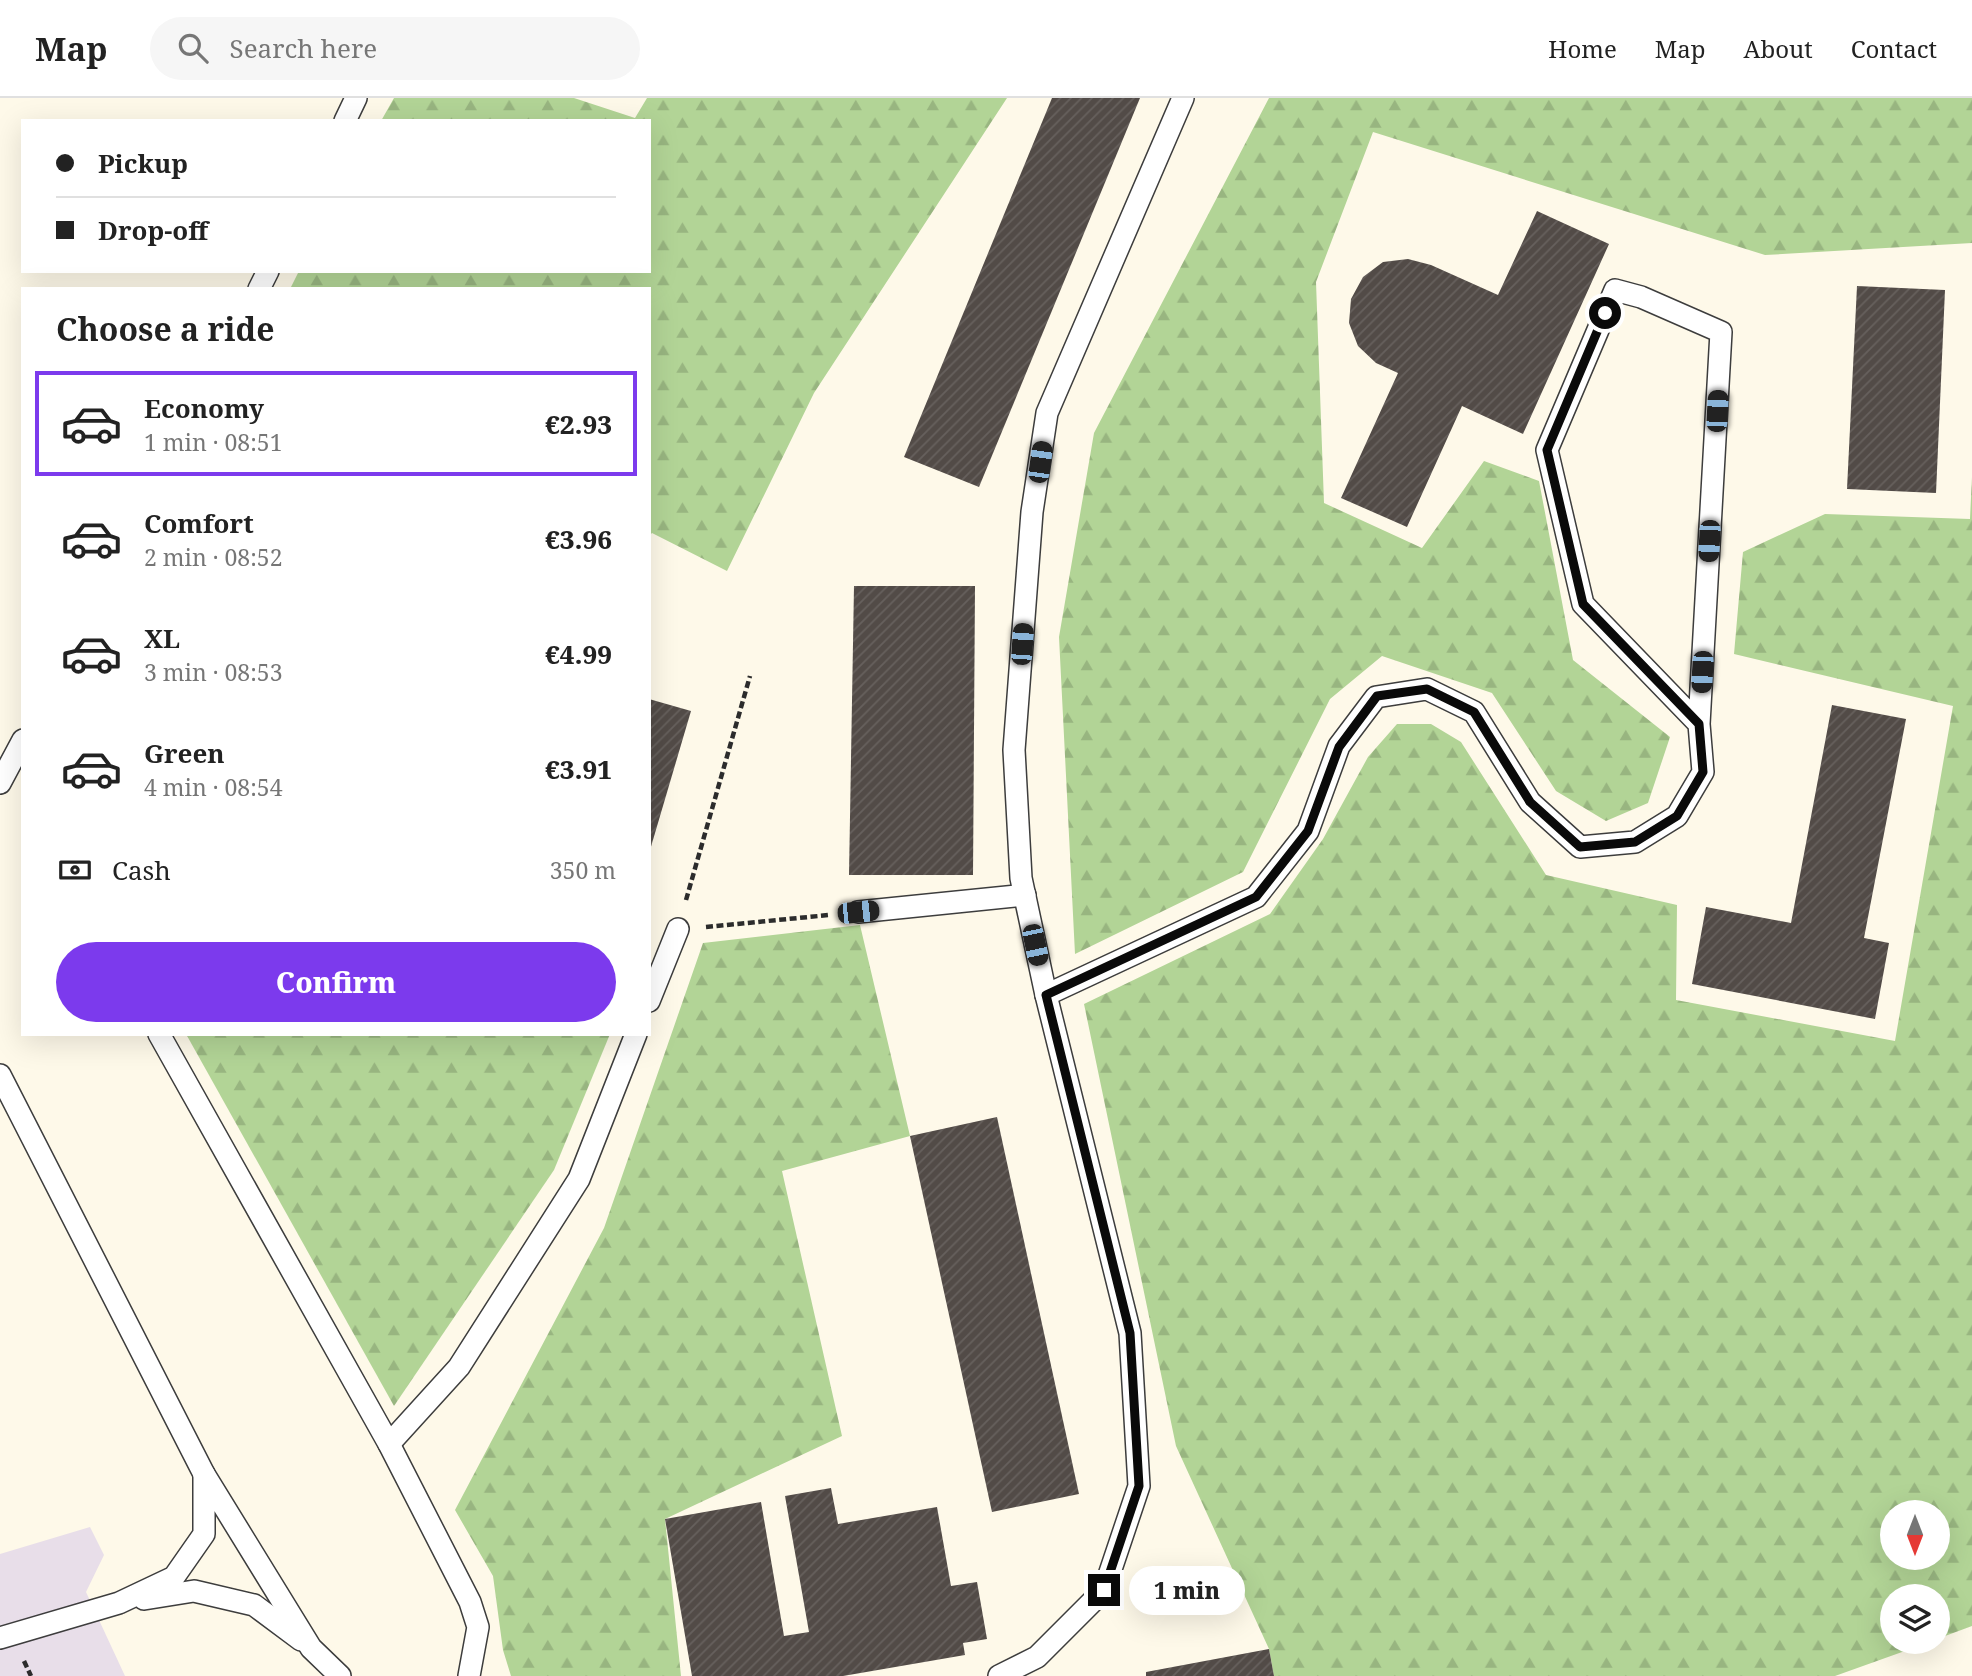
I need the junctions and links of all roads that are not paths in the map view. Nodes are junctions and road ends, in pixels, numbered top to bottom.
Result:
1 (356, 98) edge
2 (1183, 98) edge
3 (346, 119) edge
4 (1699, 724) junction
5 (21, 744) edge
6 (0, 783) edge
7 (1025, 895) junction
8 (858, 912) road end
9 (678, 929) road end
10 (1046, 995) junction
11 (651, 996) edge
12 (160, 1036) edge
13 (635, 1036) edge
14 (0, 1075) edge
15 (389, 1444) junction
16 (204, 1474) junction
17 (119, 1603) junction
18 (0, 1638) edge
19 (311, 1648) junction
20 (340, 1676) edge
21 (469, 1676) edge
22 (999, 1676) edge

1 - 3 lane
2 - 7 lane
4 - 4 lane
4 - 10 lane
5 - 6 lane
7 - 8 lane
7 - 10 lane
9 - 11 lane
10 - 22 lane
12 - 15 lane
13 - 15 lane
14 - 16 lane
15 - 21 lane
16 - 17 lane
16 - 19 lane
17 - 18 lane
17 - 19 lane
19 - 20 lane

